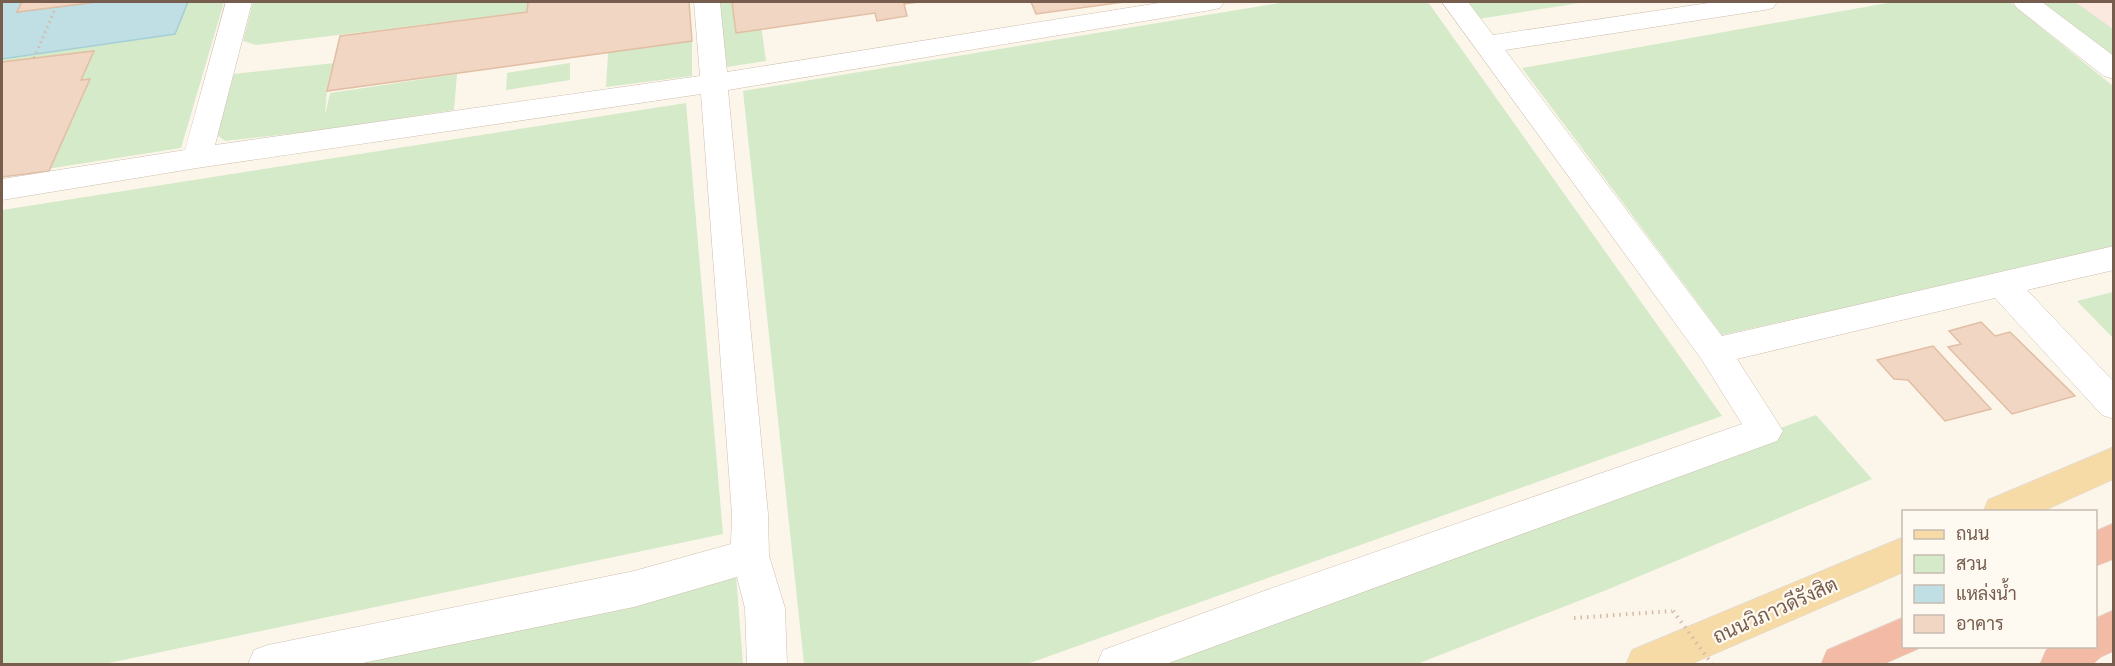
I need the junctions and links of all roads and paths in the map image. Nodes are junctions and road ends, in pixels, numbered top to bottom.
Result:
1 (238, 2) edge
2 (707, 2) edge
3 (1211, 2) edge
4 (1455, 2) edge
5 (1764, 2) edge
6 (2026, 2) edge
7 (56, 7) dead end
8 (1487, 44) junction
9 (34, 58) dead end
10 (2114, 70) edge
11 (716, 83) junction
12 (197, 158) junction
13 (2, 190) edge
14 (2114, 258) edge
15 (2002, 285) junction
16 (1714, 351) junction
17 (2114, 405) edge
18 (2114, 462) edge
19 (2006, 510) edge
20 (2114, 540) edge
21 (2097, 548) edge
22 (1902, 555) edge
23 (750, 556) junction
24 (1574, 618) dead end
25 (2114, 628) edge
26 (1902, 637) edge
27 (2097, 639) edge
28 (2083, 648) edge
29 (268, 664) edge
30 (767, 664) edge
31 (1117, 664) edge
32 (1646, 664) edge
33 (1712, 664) edge
34 (1841, 664) edge
35 (2060, 664) edge

1 - 12 lane
2 - 11 lane
3 - 11 lane
4 - 8 lane
5 - 8 lane
6 - 10 lane
7 - 9 path
8 - 16 lane
11 - 12 lane
11 - 23 lane
12 - 13 lane
14 - 15 lane
15 - 16 lane
15 - 17 lane
16 - 31 lane
18 - 19 main road
20 - 21 highway
22 - 32 main road, ถนนวิภาวดีรังสิต
23 - 29 lane
23 - 30 lane
24 - 33 path, bridge
25 - 27 highway
26 - 34 highway
28 - 35 highway

